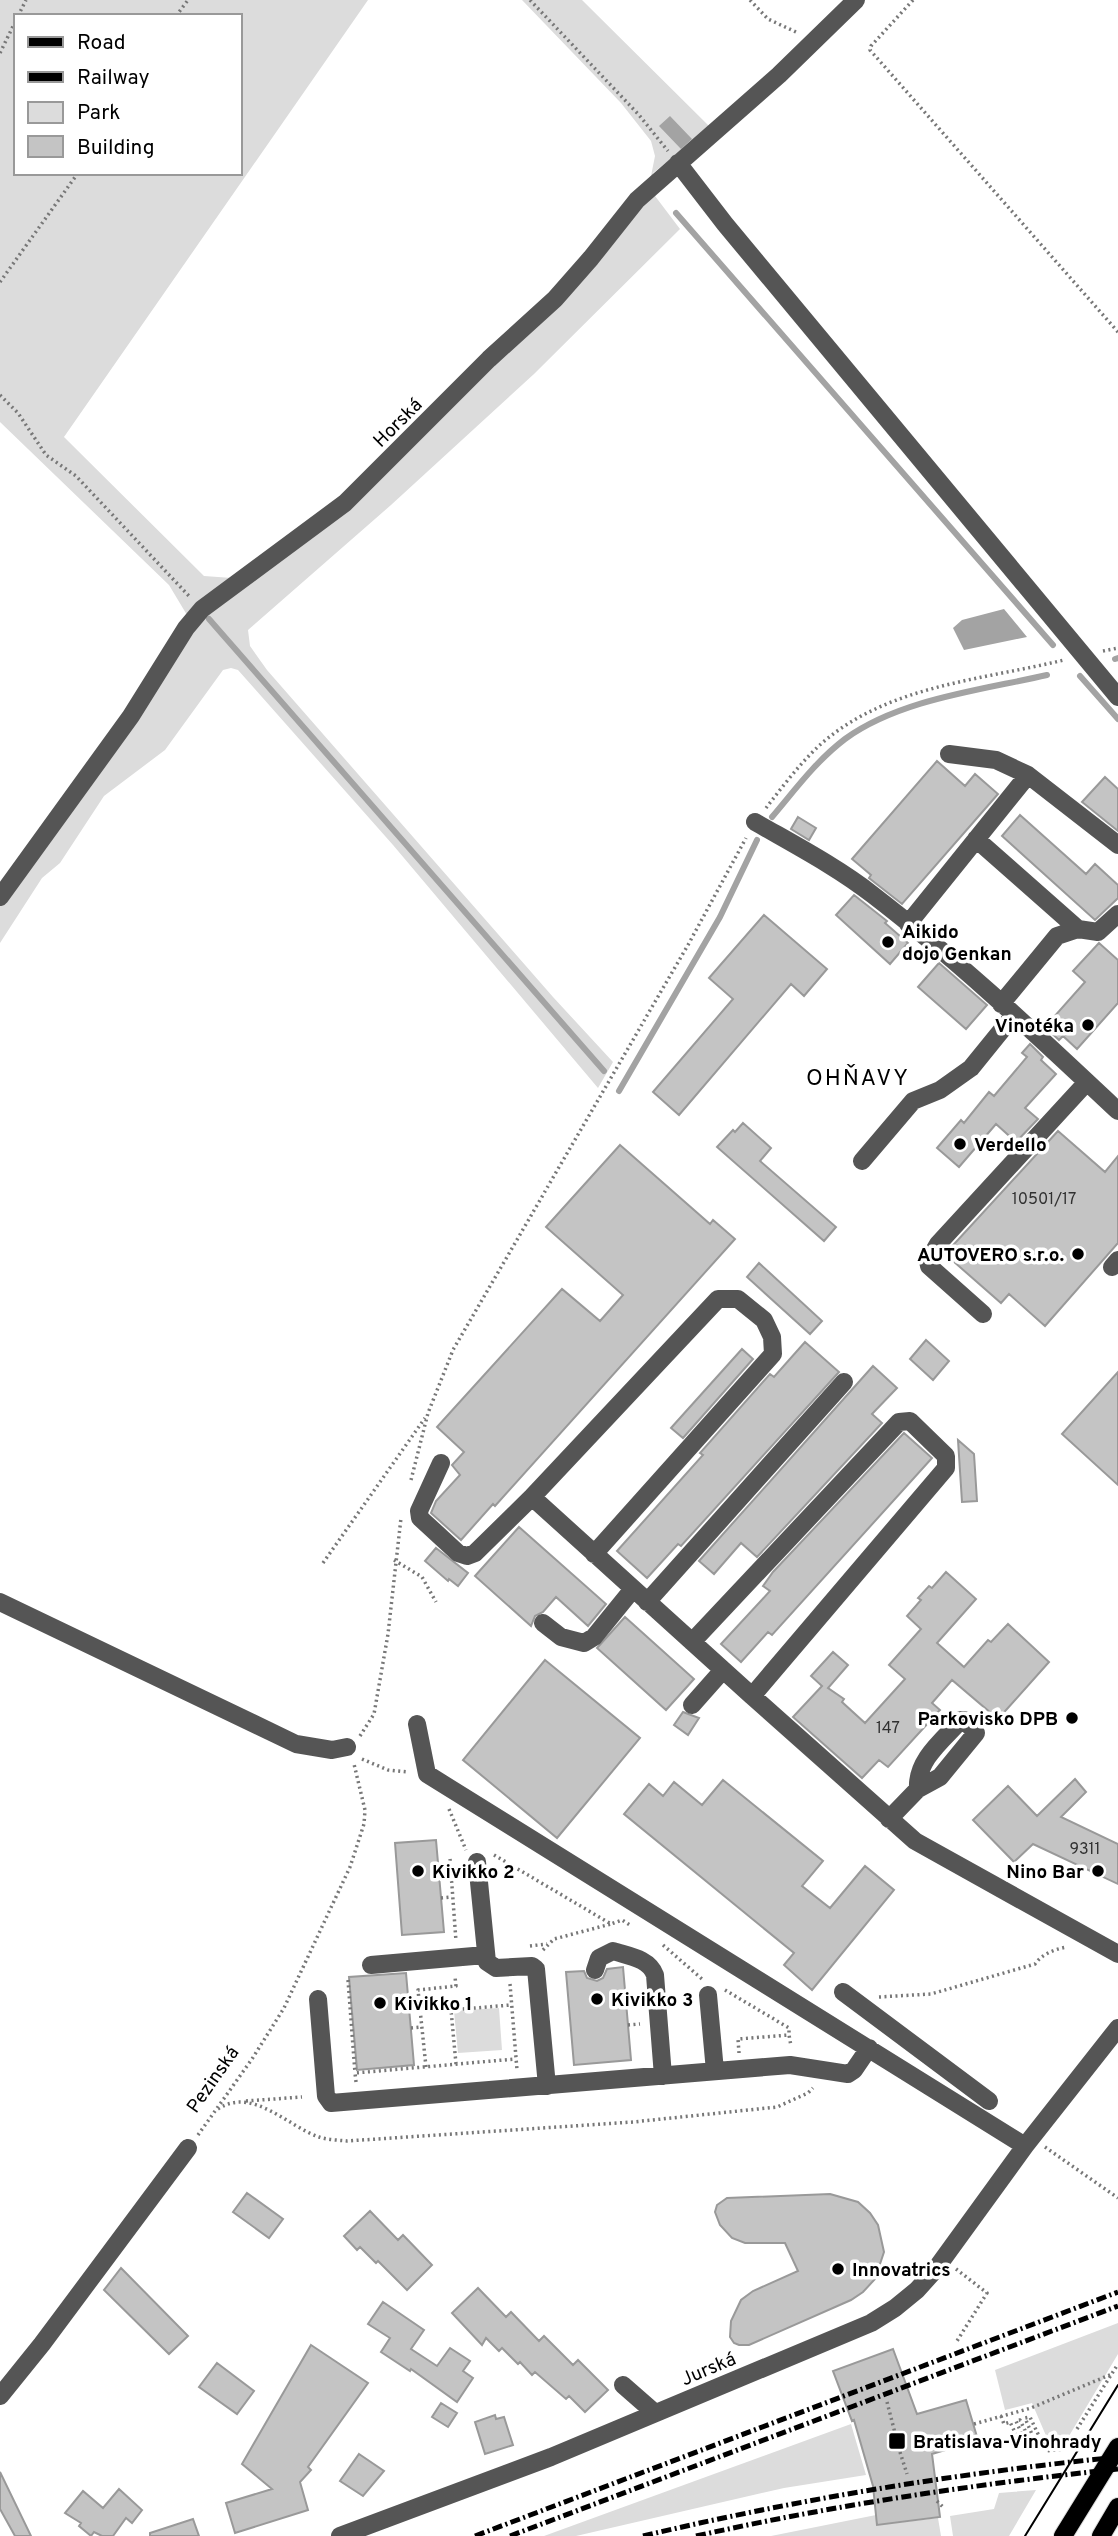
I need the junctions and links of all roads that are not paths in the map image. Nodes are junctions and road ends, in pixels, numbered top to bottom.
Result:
1 (856, 0) edge
2 (678, 163) junction
3 (1118, 697) edge
4 (949, 754) dead end
5 (1028, 775) junction
6 (755, 822) road end
7 (976, 839) junction
8 (1118, 845) edge
9 (0, 897) edge
10 (1118, 914) edge
11 (908, 924) junction
12 (1077, 929) junction
13 (1007, 1009) junction
14 (1087, 1082) junction
15 (1118, 1111) edge
16 (862, 1161) dead end
17 (983, 1314) dead end
18 (844, 1382) dead end
19 (441, 1463) dead end
20 (532, 1497) junction
21 (594, 1554) junction
22 (633, 1590) junction
23 (0, 1602) edge
24 (647, 1602) junction
25 (543, 1623) dead end
26 (692, 1642) junction
27 (723, 1670) junction
28 (752, 1696) junction
29 (692, 1705) dead end
30 (417, 1724) dead end
31 (349, 1751) road end
32 (918, 1789) dead end
33 (890, 1819) junction
34 (477, 1863) road end
35 (485, 1950) junction
36 (1118, 1954) edge
37 (371, 1965) dead end
38 (595, 1970) dead end
39 (708, 1995) dead end
40 (850, 1997) road end
41 (318, 1998) dead end
42 (1118, 2028) edge
43 (869, 2048) junction
44 (714, 2064) junction
45 (663, 2076) junction
46 (546, 2078) junction
47 (989, 2101) dead end
48 (1029, 2142) junction
49 (188, 2148) road end
50 (622, 2385) dead end
51 (0, 2396) edge
52 (655, 2413) junction
53 (1118, 2447) edge
54 (1118, 2507) edge
55 (340, 2536) edge
56 (1063, 2536) edge
57 (1101, 2536) edge

1 - 2 street, Horská
2 - 3 street
2 - 9 street, Horská
4 - 5 street
5 - 7 street
5 - 8 street
6 - 11 street
7 - 11 street
7 - 12 street
10 - 12 street
11 - 13 street
12 - 13 street
13 - 14 street
13 - 16 street
14 - 15 street
14 - 17 street
18 - 24 street
19 - 20 street
20 - 21 street
20 - 21 street
21 - 22 street
22 - 24 street
22 - 25 street
23 - 31 street
24 - 26 street
26 - 27 street
26 - 28 street
27 - 28 street
27 - 29 street
28 - 33 street
30 - 43 street
32 - 33 street
33 - 36 street
34 - 35 street
35 - 37 street
35 - 46 street
38 - 45 street
39 - 44 street
40 - 47 street
41 - 46 street
42 - 48 street, Jurská
43 - 44 street
43 - 48 street
44 - 45 street
45 - 46 street
48 - 52 street, Jurská
49 - 51 street
50 - 52 street
52 - 55 street, Jurská
53 - 56 main road
54 - 57 main road

